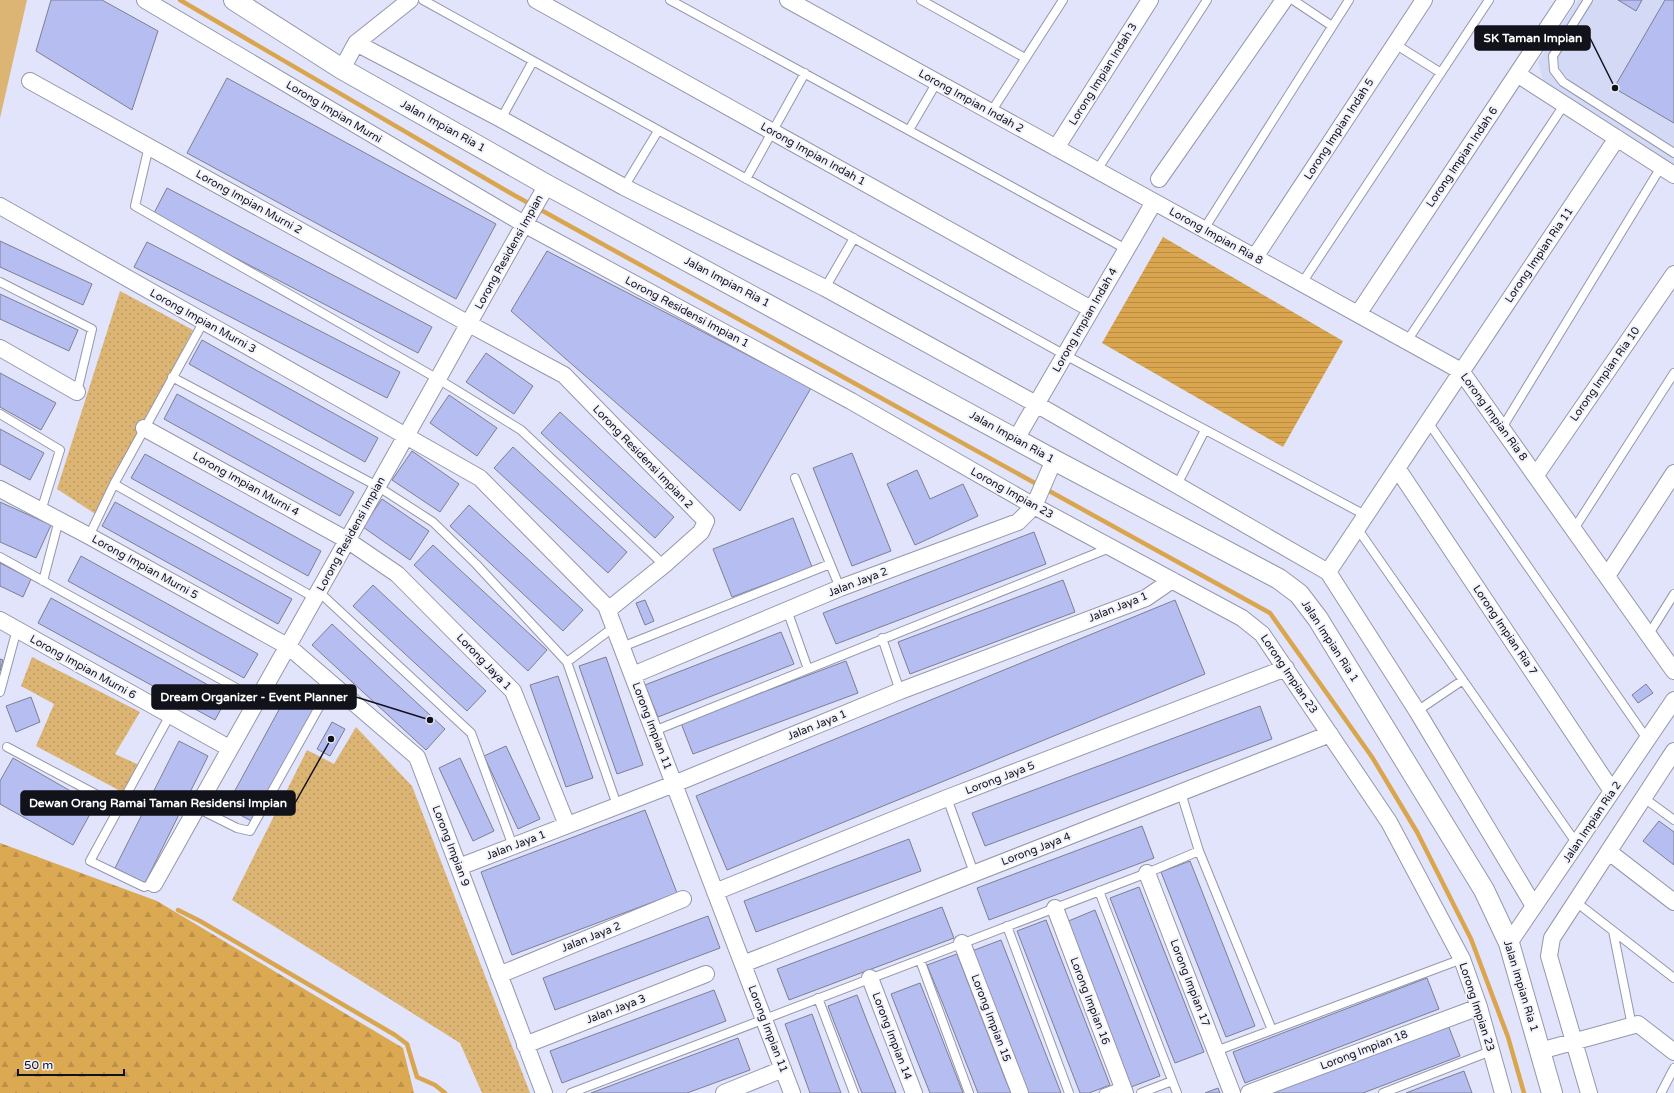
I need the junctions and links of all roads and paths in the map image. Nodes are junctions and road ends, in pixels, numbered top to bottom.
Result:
1 (145, 0) edge
2 (234, 0) edge
3 (410, 0) edge
4 (423, 0) edge
5 (536, 0) edge
6 (670, 0) edge
7 (788, 0) edge
8 (921, 0) edge
9 (1063, 0) edge
10 (1150, 0) edge
11 (1208, 0) edge
12 (1284, 0) edge
13 (1294, 0) edge
14 (1349, 0) edge
15 (1424, 0) edge
16 (1489, 0) edge
17 (1566, 0) edge
18 (1588, 0) edge
19 (1332, 26) junction
20 (356, 43) junction
21 (1395, 44) junction
22 (1025, 58) junction
23 (533, 62) junction
24 (342, 69) junction
25 (1441, 73) junction
26 (805, 74) junction
27 (1517, 74) junction
28 (30, 81) dead end
29 (937, 82) junction
30 (1564, 105) junction
31 (991, 112) junction
32 (501, 119) junction
33 (909, 130) junction
34 (658, 131) junction
35 (772, 132) junction
36 (1616, 138) junction
37 (149, 146) junction
38 (1056, 148) junction
39 (1674, 153) edge
40 (1097, 170) junction
41 (1668, 171) edge
42 (746, 179) junction
43 (1159, 179) dead end
44 (624, 187) junction
45 (543, 192) junction
46 (1154, 202) junction
47 (0, 206) edge
48 (527, 219) junction
49 (1204, 229) junction
50 (854, 238) junction
51 (1126, 249) junction
52 (1255, 258) junction
53 (1674, 274) edge
54 (0, 282) edge
55 (1302, 283) junction
56 (825, 288) junction
57 (1091, 309) junction
58 (1358, 314) junction
59 (204, 321) junction
60 (469, 324) junction
61 (1407, 341) junction
62 (0, 348) edge
63 (1065, 355) junction
64 (1461, 371) junction
65 (1674, 373) edge
66 (172, 377) junction
67 (438, 379) junction
68 (77, 392) joint
69 (851, 401) joint
70 (1036, 404) junction
71 (0, 414) edge
72 (1428, 422) junction
73 (144, 428) junction
74 (1502, 428) junction
75 (1205, 430) junction
76 (407, 435) junction
77 (1016, 439) junction
78 (1051, 468) junction
79 (1397, 468) junction
80 (1674, 473) edge
81 (1536, 475) junction
82 (795, 478) dead end
83 (114, 484) junction
84 (1177, 485) junction
85 (377, 486) junction
86 (0, 489) edge
87 (1036, 499) junction
88 (42, 511) junction
89 (59, 520) junction
90 (1361, 522) junction
91 (1574, 529) junction
92 (89, 536) junction
93 (347, 540) junction
94 (1112, 547) junction
95 (0, 557) edge
96 (830, 564) junction
97 (664, 565) junction
98 (1328, 572) junction
99 (1608, 576) junction
100 (1172, 580) junction
101 (43, 581) junction
102 (840, 588) junction
103 (1674, 594) edge
104 (317, 595) junction
105 (608, 610) junction
106 (787, 610) junction
107 (0, 620) edge
108 (614, 627) junction
109 (17, 629) junction
110 (1648, 634) junction
111 (882, 638) junction
112 (622, 646) junction
113 (288, 647) junction
114 (568, 662) junction
115 (1286, 668) junction
116 (808, 669) junction
117 (1674, 671) edge
118 (633, 675) junction
119 (1463, 680) junction
120 (332, 684) junction
121 (900, 691) junction
122 (0, 692) edge
123 (258, 700) junction
124 (1674, 700) edge
125 (1417, 711) junction
126 (170, 715) junction
127 (654, 731) junction
128 (1330, 734) junction
129 (1647, 739) junction
130 (7, 747) dead end
131 (229, 748) junction
132 (1674, 751) edge
133 (674, 784) junction
134 (1612, 791) junction
135 (1181, 793) junction
136 (947, 798) junction
137 (1644, 798) junction
138 (617, 805) junction
139 (120, 807) junction
140 (197, 808) junction
141 (1674, 820) edge
142 (566, 825) junction
143 (1577, 844) junction
144 (513, 846) junction
145 (1199, 851) junction
146 (1609, 852) junction
147 (459, 866) junction
148 (974, 873) junction
149 (1147, 873) junction
150 (154, 884) joint
151 (1098, 891) junction
152 (715, 892) junction
153 (683, 899) dead end
154 (1576, 902) junction
155 (1674, 902) edge
156 (1534, 906) junction
157 (1054, 908) junction
158 (1007, 926) junction
159 (1613, 931) junction
160 (962, 943) junction
161 (1509, 943) junction
162 (1462, 959) junction
163 (920, 960) junction
164 (743, 964) junction
165 (706, 974) dead end
166 (499, 975) junction
167 (870, 978) junction
168 (1674, 978) edge
169 (818, 998) junction
170 (1479, 1007) junction
171 (764, 1019) junction
172 (1632, 1026) junction
173 (1272, 1030) junction
174 (1574, 1041) junction
175 (525, 1045) junction
176 (1216, 1051) junction
177 (1491, 1051) junction
178 (1540, 1051) junction
179 (1674, 1052) edge
180 (1674, 1068) edge
181 (783, 1069) junction
182 (1172, 1081) junction
183 (1124, 1090) edge
184 (729, 1092) edge
185 (544, 1093) edge
186 (571, 1093) edge
187 (792, 1093) edge
188 (854, 1093) edge
189 (914, 1093) edge
190 (969, 1093) edge
191 (1020, 1093) edge
192 (1069, 1093) edge
193 (1104, 1093) edge
194 (1141, 1093) edge
195 (1177, 1093) edge
196 (1232, 1093) edge
197 (1249, 1093) edge
198 (1384, 1093) edge
199 (1503, 1093) edge
200 (1552, 1093) edge
201 (1588, 1093) edge
202 (1661, 1093) edge

1 - 48 street, Lorong Impian Murni
2 - 24 street, Jalan Impian Ria 1
3 - 20 street
4 - 23 lane
5 - 35 street, Lorong Impian Indah 1
6 - 26 lane
7 - 29 street, Lorong Impian Indah 2
8 - 22 lane
9 - 22 lane
10 - 38 street, Lorong Impian Indah 3
11 - 40 lane
12 - 43 street
13 - 19 lane
14 - 19 lane
15 - 21 street, Lorong Impian Indah 5
16 - 25 lane
17 - 27 street, Lorong Impian Indah 6
18 - 39 lane
19 - 49 lane
20 - 24 street
20 - 32 street
21 - 25 lane
21 - 52 street, Lorong Impian Indah 5
22 - 31 lane
23 - 32 lane
23 - 34 lane
24 - 45 street, Jalan Impian Ria 1
25 - 55 lane
26 - 33 lane
26 - 35 lane
27 - 30 street
27 - 58 street, Lorong Impian Indah 6
28 - 37 street, Lorong Impian Murni 2
29 - 31 street, Lorong Impian Indah 2
29 - 33 lane
30 - 36 street
30 - 61 lane
31 - 38 street, Lorong Impian Indah 2
32 - 44 street
33 - 51 lane
34 - 42 lane
34 - 44 lane
35 - 42 lane
35 - 57 street, Lorong Impian Indah 1
36 - 41 street
36 - 64 street, Lorong Impian Ria 11
37 - 60 street, Lorong Impian Murni 2
37 - 67 lane
38 - 40 street, Lorong Impian Indah 2
40 - 46 street, Lorong Impian Indah 2
41 - 74 lane
42 - 50 lane
44 - 56 street
45 - 48 street, Lorong Residensi Impian
45 - 77 street, Jalan Impian Ria 1
46 - 49 street, Lorong Impian Ria 8
46 - 51 street, Lorong Impian Indah 4
47 - 59 street, Lorong Impian Murni 3
48 - 60 street, Lorong Residensi Impian
48 - 69 street, Lorong Residensi Impian 1
49 - 52 street, Lorong Impian Ria 8
50 - 56 lane
50 - 63 lane
51 - 57 street, Lorong Impian Indah 4
52 - 55 street, Lorong Impian Ria 8
53 - 81 street, Lorong Impian Ria 10
54 - 68 lane
55 - 58 street, Lorong Impian Ria 8
56 - 70 street
57 - 63 street, Lorong Impian Indah 4
58 - 61 street, Lorong Impian Ria 8
59 - 66 lane
59 - 76 street, Lorong Impian Murni 3
60 - 67 street, Lorong Residensi Impian
60 - 97 street, Lorong Residensi Impian 2
61 - 64 street, Lorong Impian Ria 8
62 - 68 street
63 - 70 street, Lorong Impian Indah 4
63 - 75 lane
64 - 72 street, Lorong Impian Ria 11
64 - 74 street, Lorong Impian Ria 8
65 - 91 lane
66 - 73 lane
66 - 85 lane
67 - 76 street, Lorong Residensi Impian
67 - 97 lane
69 - 87 street, Lorong Impian 23
70 - 77 street, Lorong Impian Indah 4
70 - 84 street
71 - 88 lane
72 - 79 street, Lorong Impian Ria 11
72 - 129 lane
73 - 83 lane
73 - 93 street, Lorong Impian Murni 4
74 - 81 street, Lorong Impian Ria 8
75 - 84 lane
75 - 90 lane
76 - 85 street, Lorong Residensi Impian
76 - 105 street, Lorong Impian 11
77 - 78 street, Jalan Impian Ria 1
78 - 87 street, Jalan Jaya 2
78 - 161 street, Jalan Impian Ria 1
79 - 90 street, Lorong Impian Ria 11
79 - 134 street, Lorong Impian Ria 7
80 - 99 street
81 - 91 street, Lorong Impian Ria 8
82 - 96 lane
83 - 92 lane
83 - 104 lane
84 - 98 street
85 - 93 street, Lorong Residensi Impian
85 - 114 lane
86 - 88 street, Lorong Impian Murni 5
87 - 94 street, Lorong Impian 23
87 - 102 street, Jalan Jaya 2
88 - 89 street, Lorong Impian Murni 5
89 - 92 street, Lorong Impian Murni 5
89 - 101 lane
90 - 98 street, Lorong Impian Ria 11
90 - 119 lane
91 - 99 street, Lorong Impian Ria 8
92 - 113 street, Lorong Impian Murni 5
93 - 104 street, Lorong Residensi Impian
93 - 142 street, Lorong Jaya 1
94 - 100 street, Lorong Impian 23
94 - 111 lane
95 - 101 lane
96 - 102 lane
96 - 112 lane
97 - 105 street, Lorong Residensi Impian 2
98 - 125 street
99 - 110 street, Lorong Impian Ria 8
100 - 115 street, Lorong Impian 23
100 - 121 street, Jalan Jaya 1
101 - 123 lane
102 - 106 street, Jalan Jaya 2
103 - 110 lane
104 - 113 street, Lorong Residensi Impian
104 - 144 lane
105 - 108 street, Lorong Impian 11
106 - 116 lane
106 - 118 street, Jalan Jaya 2
107 - 109 street, Lorong Impian Murni 6
108 - 112 street, Lorong Impian 11
108 - 114 lane
109 - 122 lane
109 - 126 street, Lorong Impian Murni 6
110 - 117 street, Lorong Impian Ria 8
111 - 116 lane
111 - 121 lane
112 - 118 street, Lorong Impian 11
113 - 120 street, Lorong Impian 9
113 - 123 street, Lorong Residensi Impian
114 - 138 lane
115 - 128 street, Lorong Impian 23
115 - 136 street, Lorong Jaya 5
116 - 127 lane
118 - 127 street, Lorong Impian 11
119 - 125 lane
119 - 143 lane
120 - 140 lane
120 - 147 street, Lorong Impian 9
121 - 133 street, Jalan Jaya 1
123 - 131 street, Lorong Residensi Impian
124 - 129 street, Jalan Impian Ria 2
125 - 156 street
126 - 131 street, Lorong Impian Murni 6
126 - 139 lane
127 - 133 street, Lorong Impian 11
128 - 135 street, Lorong Jaya 4
128 - 162 street, Lorong Impian 23
129 - 134 street, Jalan Impian Ria 2
130 - 139 lane
131 - 140 street, Lorong Residensi Impian
132 - 137 street
133 - 138 street, Jalan Jaya 1
133 - 152 street, Lorong Impian 11
134 - 143 street, Jalan Impian Ria 2
135 - 145 lane
135 - 148 street, Lorong Jaya 4
136 - 148 lane
136 - 152 street, Lorong Jaya 5
137 - 141 lane
137 - 146 street
138 - 142 street, Jalan Jaya 1
139 - 150 lane
140 - 150 street, Lorong Residensi Impian
142 - 144 street, Jalan Jaya 1
143 - 156 street, Jalan Impian Ria 2
144 - 147 street, Jalan Jaya 1
145 - 149 lane
145 - 173 lane
146 - 154 street
146 - 155 street
147 - 166 street, Lorong Impian 9
148 - 164 street, Lorong Jaya 4
149 - 151 lane
149 - 176 street, Lorong Impian 17
151 - 157 lane
151 - 182 lane
152 - 164 street, Lorong Impian 11
153 - 166 street, Jalan Jaya 2
154 - 159 lane
154 - 174 street
156 - 161 street, Jalan Impian Ria 2
157 - 158 lane
157 - 183 street, Lorong Impian 16
158 - 160 lane
158 - 192 lane
159 - 168 lane
159 - 172 lane
160 - 163 lane
160 - 191 street, Lorong Impian 15
161 - 178 street, Jalan Impian Ria 1
162 - 170 street, Lorong Impian 23
162 - 173 lane
163 - 167 lane
163 - 190 lane
164 - 171 street, Lorong Impian 11
165 - 175 street, Jalan Jaya 3
166 - 175 street, Lorong Impian 9
167 - 169 lane
167 - 189 street, Lorong Impian 14
169 - 171 lane
169 - 188 lane
170 - 177 street, Lorong Impian 23
170 - 197 street, Lorong Impian 18
171 - 181 street, Lorong Impian 11
171 - 186 lane
172 - 174 street
172 - 179 street
173 - 176 lane
174 - 178 street
174 - 201 street
175 - 185 street, Lorong Impian 9
176 - 196 street, Lorong Impian 17
177 - 198 lane
177 - 199 street, Lorong Impian 23
178 - 200 street, Jalan Impian Ria 1
180 - 202 lane
181 - 184 street
181 - 187 street, Lorong Impian 11
182 - 194 lane
182 - 195 lane
183 - 193 lane

